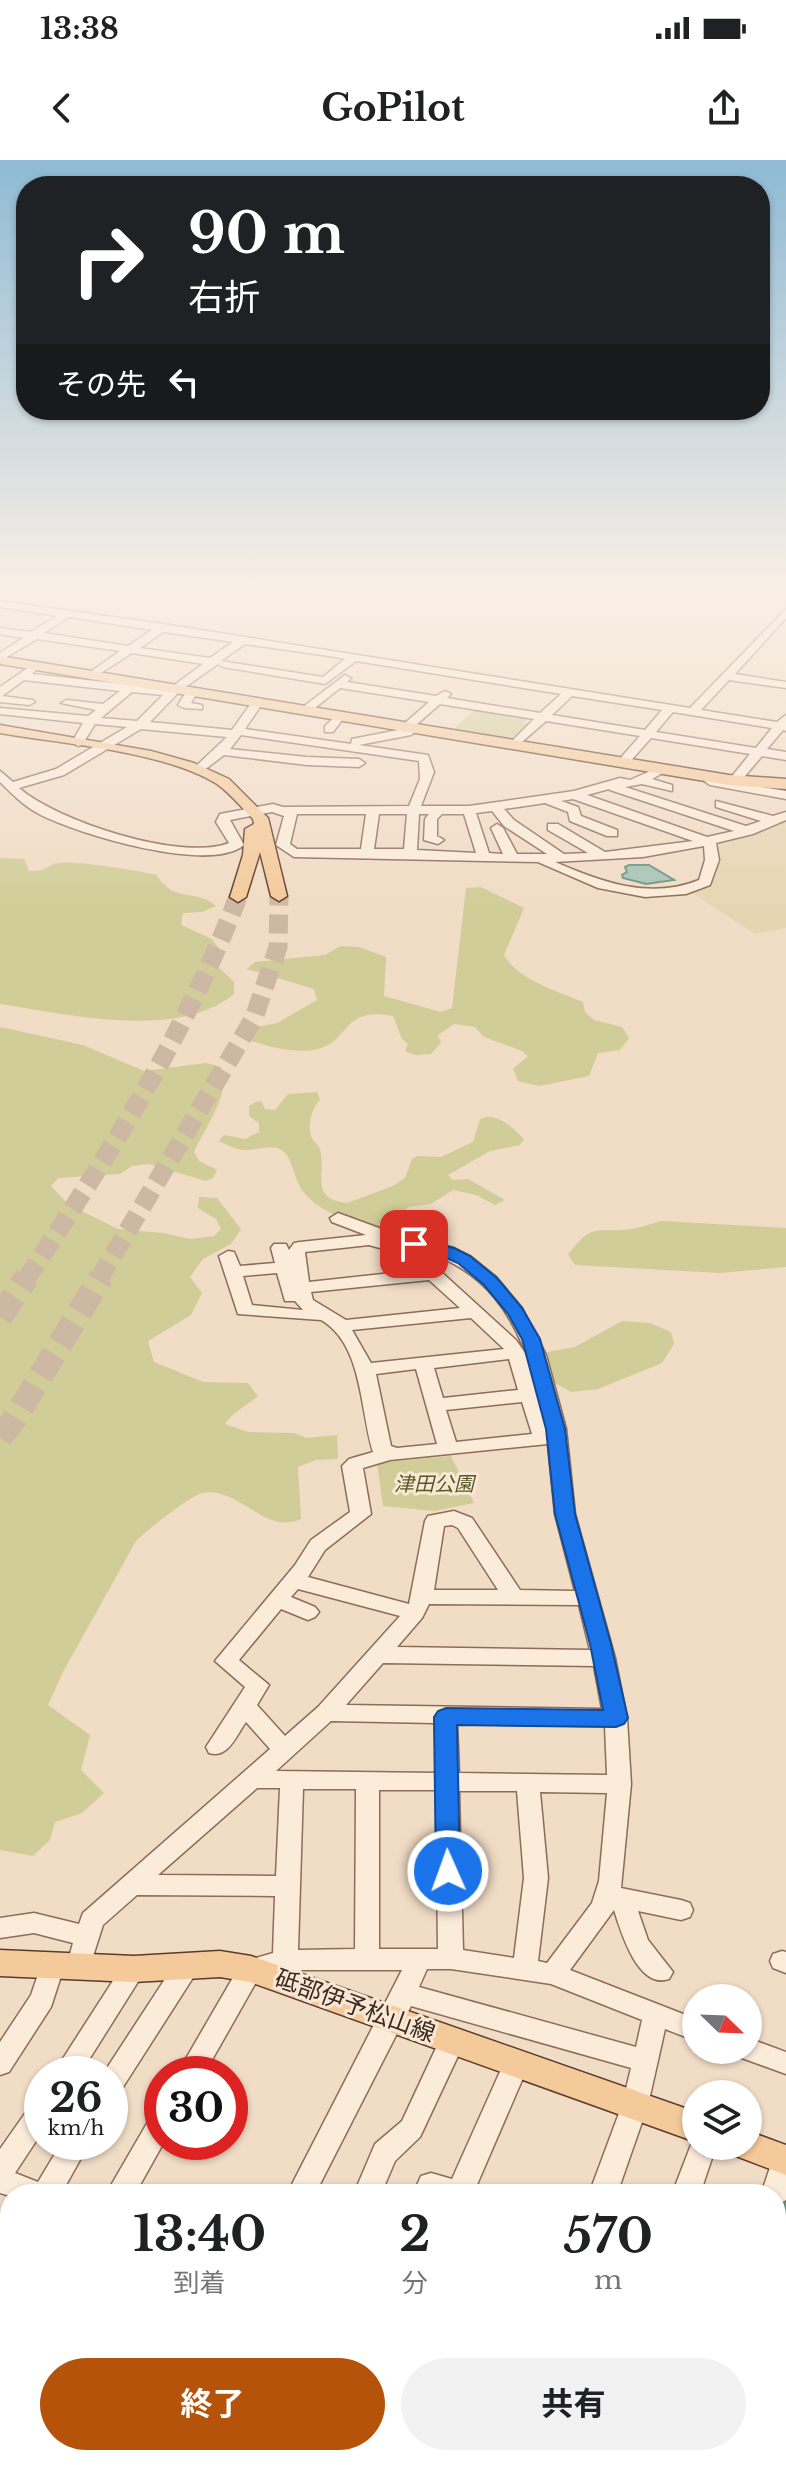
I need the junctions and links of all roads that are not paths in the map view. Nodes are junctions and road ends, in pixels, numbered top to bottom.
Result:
1 (568, 693) edge
2 (76, 694) edge
3 (123, 694) edge
4 (178, 694) edge
5 (182, 694) edge
6 (206, 694) edge
7 (262, 694) edge
8 (326, 694) edge
9 (398, 694) edge
10 (445, 694) edge
11 (502, 694) edge
12 (560, 694) edge
13 (572, 694) edge
14 (710, 694) edge
15 (509, 697) junction
16 (0, 699) edge
17 (438, 700) junction
18 (255, 701) junction
19 (29, 702) dead end
20 (198, 707) dead end
21 (104, 708) junction
22 (307, 709) junction
23 (670, 709) junction
24 (0, 711) edge
25 (693, 712) junction
26 (340, 715) junction
27 (543, 717) junction
28 (91, 720) junction
29 (373, 720) junction
30 (142, 723) junction
31 (784, 724) edge
32 (412, 727) junction
33 (329, 729) dead end
34 (0, 731) edge
35 (235, 732) junction
36 (648, 734) junction
37 (78, 742) junction
38 (355, 744) junction
39 (515, 744) junction
40 (99, 748) junction
41 (219, 751) junction
42 (759, 752) junction
43 (786, 756) edge
44 (337, 762) junction
45 (623, 762) junction
46 (359, 763) dead end
47 (199, 770) junction
48 (661, 771) junction
49 (0, 775) edge
50 (642, 780) junction
51 (742, 783) junction
52 (786, 784) edge
53 (11, 786) junction
54 (609, 786) junction
55 (668, 788) dead end
56 (575, 795) junction
57 (786, 795) edge
58 (547, 799) junction
59 (720, 804) dead end
60 (501, 806) junction
61 (286, 810) junction
62 (469, 810) junction
63 (249, 811) junction
64 (373, 812) junction
65 (414, 813) junction
66 (436, 813) junction
67 (527, 819) dead end
68 (780, 819) edge
69 (552, 827) dead end
70 (497, 828) dead end
71 (748, 831) junction
72 (611, 833) dead end
73 (438, 840) dead end
74 (710, 843) junction
75 (367, 854) junction
76 (410, 854) junction
77 (484, 857) junction
78 (604, 857) junction
79 (512, 858) junction
80 (536, 859) junction
81 (563, 859) junction
82 (279, 896) tunnel mouth
83 (238, 897) tunnel mouth
84 (338, 1218) dead end
85 (280, 1248) dead end
86 (283, 1267) junction
87 (434, 1274) junction
88 (299, 1288) junction
89 (320, 1312) junction
90 (476, 1312) junction
91 (296, 1316) junction
92 (340, 1326) junction
93 (516, 1353) junction
94 (423, 1363) junction
95 (366, 1369) junction
96 (529, 1395) junction
97 (435, 1405) junction
98 (550, 1440) junction
99 (448, 1449) junction
100 (387, 1454) junction
101 (293, 1580) junction
102 (510, 1597) junction
103 (586, 1598) junction
104 (276, 1599) junction
105 (418, 1605) junction
106 (308, 1612) dead end
107 (377, 1655) junction
108 (604, 1658) junction
109 (244, 1705) junction
110 (326, 1713) junction
111 (446, 1717) junction
112 (616, 1718) junction
113 (217, 1747) dead end
114 (284, 1750) junction
115 (251, 1779) junction
116 (292, 1780) junction
117 (368, 1781) junction
118 (445, 1782) junction
119 (528, 1783) junction
120 (619, 1784) junction
121 (131, 1885) junction
122 (287, 1886) junction
123 (614, 1896) junction
124 (681, 1910) dead end
125 (0, 1928) edge
126 (86, 1936) junction
127 (367, 1958) junction
128 (419, 1959) junction
129 (451, 1959) junction
130 (285, 1960) junction
131 (0, 1963) edge
132 (187, 1966) junction
133 (65, 1967) junction
134 (134, 1969) junction
135 (251, 1969) junction
136 (525, 1970) junction
137 (660, 1972) dead end
138 (553, 1974) junction
139 (395, 2010) junction
140 (482, 2015) junction
141 (656, 2015) junction
142 (682, 2025) edge
143 (460, 2044) junction
144 (762, 2054) edge
145 (78, 2056) edge
146 (200, 2056) edge
147 (645, 2061) junction
148 (786, 2063) edge
149 (0, 2064) edge
150 (516, 2064) junction
151 (128, 2066) edge
152 (635, 2105) junction
153 (682, 2122) edge
154 (24, 2137) edge
155 (762, 2151) edge
156 (144, 2152) edge
157 (786, 2159) edge
158 (66, 2160) edge
159 (698, 2160) edge
160 (0, 2172) edge
161 (52, 2184) edge
162 (126, 2184) edge
163 (306, 2184) edge
164 (372, 2184) edge
165 (462, 2184) edge
166 (607, 2184) edge
167 (690, 2184) edge
168 (778, 2184) edge

1 - 27 street
2 - 21 street
3 - 21 street
4 - 30 street
5 - 20 street
6 - 18 main road
7 - 18 street
8 - 22 street
9 - 17 street
10 - 17 street
11 - 15 street
12 - 15 street
13 - 23 street
14 - 25 street
15 - 17 street
15 - 27 street
16 - 19 street
17 - 32 street
18 - 22 main road
18 - 35 street
21 - 28 street
22 - 26 main road
23 - 25 street
23 - 36 street
24 - 28 street
25 - 31 street
26 - 29 main road
26 - 33 street
27 - 36 street
27 - 39 street
28 - 30 street
28 - 37 street
29 - 32 main road
29 - 38 street
30 - 35 street
30 - 40 street
31 - 42 street
32 - 38 street
32 - 39 main road
34 - 37 main road
34 - 40 main road
35 - 38 street
35 - 41 street
36 - 42 street
36 - 45 street
37 - 40 main road
38 - 44 street
38 - 65 street
39 - 45 main road
40 - 47 main road
40 - 53 street
40 - 63 main road
41 - 44 street
41 - 47 street
42 - 43 street
42 - 51 street
44 - 46 street
45 - 48 main road
47 - 63 main road
48 - 50 street
48 - 51 main road
49 - 53 street
50 - 54 street
50 - 55 street
51 - 52 main road
51 - 57 street
53 - 63 street
54 - 56 street
54 - 71 street
56 - 58 street
56 - 74 street
58 - 60 street
58 - 72 street
59 - 68 street
60 - 62 street
60 - 67 street
60 - 81 street
61 - 63 street
61 - 64 street
61 - 75 street
62 - 66 street
62 - 77 street
63 - 82 main road
63 - 83 main road
64 - 65 street
64 - 75 street
65 - 66 street
65 - 76 street
66 - 73 street
68 - 71 street
69 - 78 street
70 - 79 street
71 - 74 street
74 - 78 street
74 - 80 street
75 - 76 street
76 - 77 street
77 - 79 street
78 - 81 street
79 - 80 street
80 - 81 street
84 - 98 street
85 - 86 street
86 - 91 street
86 - 91 street
87 - 88 street
87 - 88 street
87 - 90 street
88 - 89 street
89 - 91 street
89 - 92 street
90 - 92 street
90 - 93 street
92 - 95 street
93 - 94 street
93 - 96 street
94 - 95 street
94 - 97 street
95 - 100 street
96 - 97 street
96 - 98 street
97 - 99 street
98 - 99 street
98 - 103 street
99 - 100 street
100 - 101 street
101 - 104 street
101 - 105 street
102 - 103 street
102 - 105 street
102 - 105 street
103 - 108 street
104 - 106 street
104 - 109 street
105 - 107 street
107 - 108 street
107 - 110 street
108 - 112 street
109 - 113 street
109 - 114 street
110 - 111 street
110 - 114 street
111 - 112 street
111 - 118 street
112 - 120 street
114 - 115 street
115 - 116 street
115 - 121 street
116 - 117 street
116 - 122 street
117 - 118 street
117 - 127 street
118 - 119 street
118 - 129 street
119 - 120 street
119 - 136 street
120 - 123 street
121 - 122 street
121 - 126 street
122 - 130 street
123 - 124 street
123 - 137 street
123 - 138 street
125 - 126 street
126 - 133 street
127 - 128 street
127 - 130 street
128 - 129 street
128 - 139 street
129 - 136 street
130 - 135 street
131 - 133 main road, 砥部伊予松山線
132 - 134 main road, 砥部伊予松山線
132 - 135 main road, 砥部伊予松山線
132 - 151 street
133 - 134 main road, 砥部伊予松山線
133 - 149 street
134 - 145 street
135 - 139 main road, 砥部伊予松山線
135 - 146 street
136 - 138 street
138 - 141 street
139 - 140 street
139 - 143 main road, 砥部伊予松山線
139 - 163 street
140 - 143 street
140 - 147 street
141 - 142 street
141 - 147 street
143 - 150 main road, 砥部伊予松山線
143 - 164 street
144 - 148 street
147 - 152 street
150 - 152 main road, 砥部伊予松山線
150 - 165 street
152 - 153 main road, 砥部伊予松山線
152 - 166 street
154 - 160 street
155 - 157 main road
156 - 162 street
157 - 168 street
158 - 161 street
159 - 167 street

